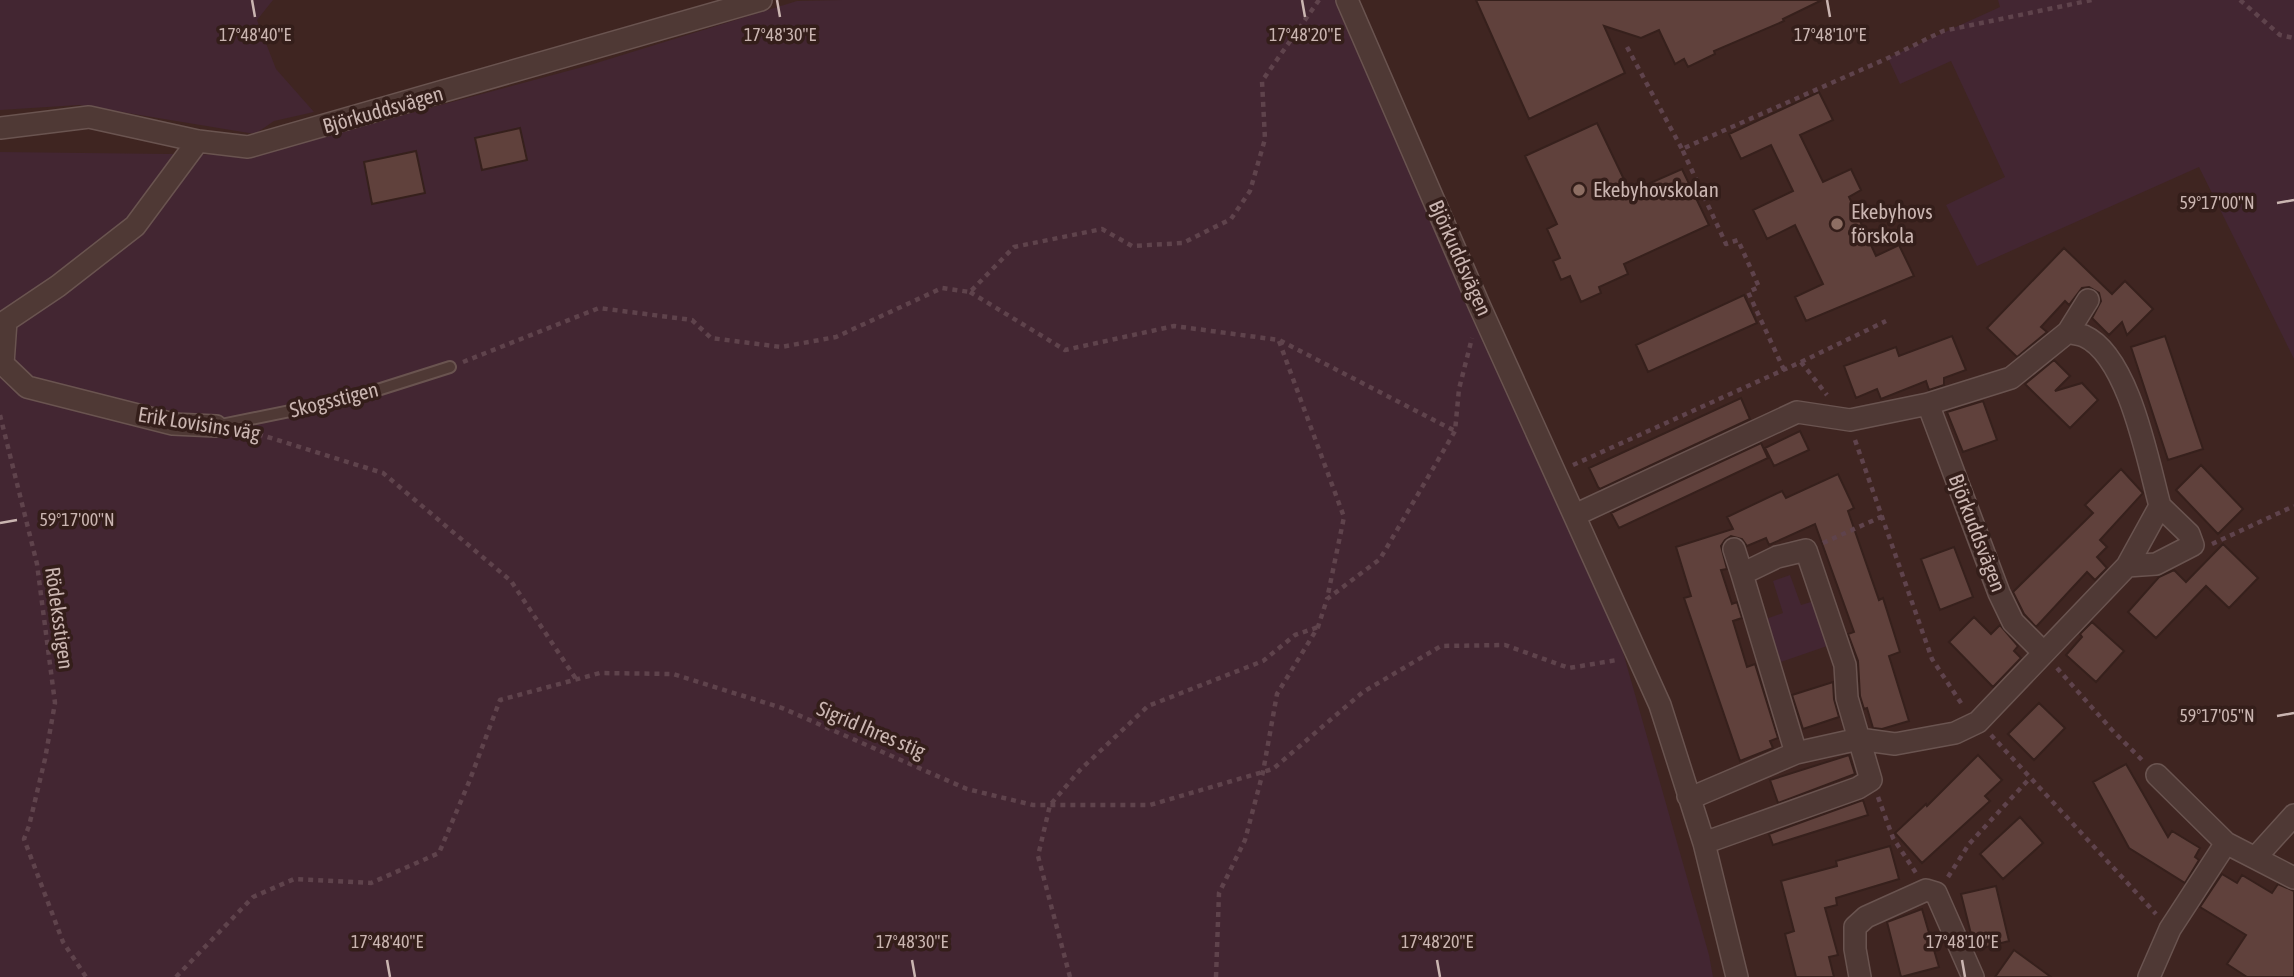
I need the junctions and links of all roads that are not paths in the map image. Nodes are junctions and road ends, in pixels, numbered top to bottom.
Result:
1 (761, 0) edge
2 (1348, 0) edge
3 (0, 128) edge
4 (198, 142) junction
5 (2088, 300) dead end
6 (3, 319) edge
7 (2068, 332) junction
8 (450, 367) road end
9 (1928, 404) junction
10 (216, 426) joint
11 (2160, 506) junction
12 (1575, 515) junction
13 (1734, 549) dead end
14 (2127, 566) junction
15 (1742, 574) junction
16 (2043, 652) junction
17 (1859, 739) junction
18 (1796, 754) junction
19 (2157, 775) road end
20 (1688, 796) junction
21 (2294, 815) edge
22 (1704, 843) junction
23 (2226, 843) junction
24 (2256, 857) junction
25 (2294, 878) edge
26 (1737, 977) edge
27 (1860, 977) edge
28 (1973, 977) edge
29 (2149, 977) edge

1 - 4 street, Björkuddsvägen
2 - 12 street, Björkuddsvägen
3 - 4 street, Björkuddsvägen
4 - 6 street, Erik Lovisins väg
5 - 7 street
6 - 10 street, Erik Lovisins väg
7 - 9 street
7 - 11 street
8 - 10 lane, Skogsstigen
9 - 12 street
9 - 16 street, Björkuddsvägen
11 - 14 street
11 - 14 street
12 - 20 street, Björkuddsvägen
13 - 15 street
14 - 16 street
15 - 17 street
15 - 18 street
16 - 17 street
17 - 18 street
17 - 22 street
18 - 20 street
19 - 23 street
20 - 22 street, Björkuddsvägen
21 - 24 street
22 - 26 street, Björkuddsvägen
23 - 24 street
23 - 29 street
24 - 25 street
27 - 28 street

